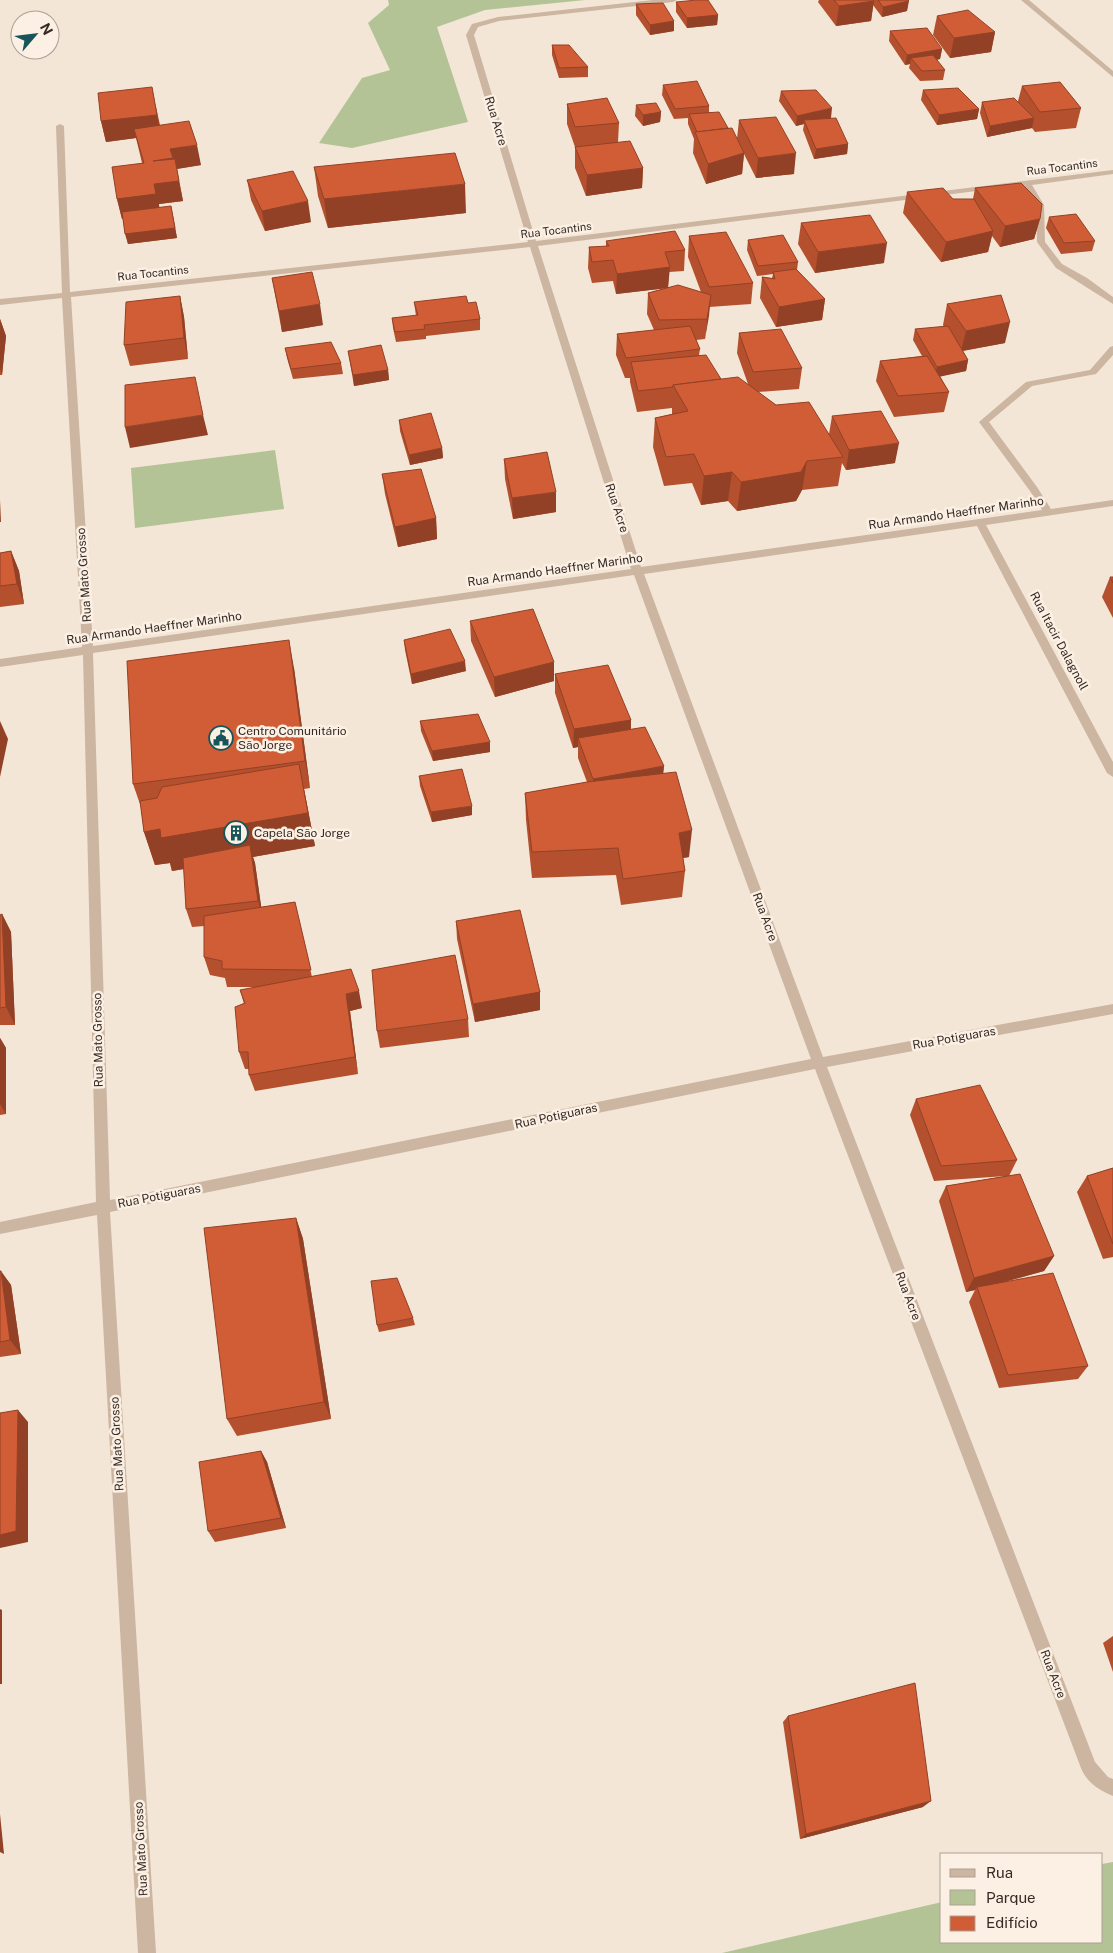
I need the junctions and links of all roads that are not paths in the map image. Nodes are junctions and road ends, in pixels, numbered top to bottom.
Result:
1 (673, 0) edge
2 (1024, 0) edge
3 (1113, 75) edge
4 (60, 126) dead end
5 (1113, 172) edge
6 (1027, 183) junction
7 (533, 244) junction
8 (66, 294) junction
9 (0, 302) edge
10 (1113, 302) edge
11 (1113, 349) edge
12 (1113, 502) edge
13 (1048, 512) junction
14 (980, 522) junction
15 (636, 570) junction
16 (88, 650) junction
17 (0, 663) edge
18 (1113, 773) edge
19 (1113, 1008) edge
20 (819, 1063) junction
21 (103, 1208) junction
22 (0, 1228) edge
23 (1107, 1786) edge
24 (147, 1953) edge

1 - 7 street, Rua Acre
2 - 3 street
4 - 8 street, Rua Mato Grosso
5 - 6 street, Rua Tocantins
6 - 7 street, Rua Tocantins
6 - 10 street
7 - 8 street, Rua Tocantins
7 - 15 street, Rua Acre
8 - 9 street, Rua Tocantins
8 - 16 street, Rua Mato Grosso
11 - 13 street
12 - 13 street, Rua Armando Haeffner Marinho
13 - 14 street, Rua Armando Haeffner Marinho
14 - 15 street, Rua Armando Haeffner Marinho
14 - 18 street, Rua Itacir Dalagnoll
15 - 16 street, Rua Armando Haeffner Marinho
15 - 20 street, Rua Acre
16 - 17 street, Rua Armando Haeffner Marinho
16 - 21 street, Rua Mato Grosso
19 - 20 street, Rua Potiguaras
20 - 21 street, Rua Potiguaras
20 - 23 street, Rua Acre
21 - 22 street, Rua Potiguaras
21 - 24 street, Rua Mato Grosso

